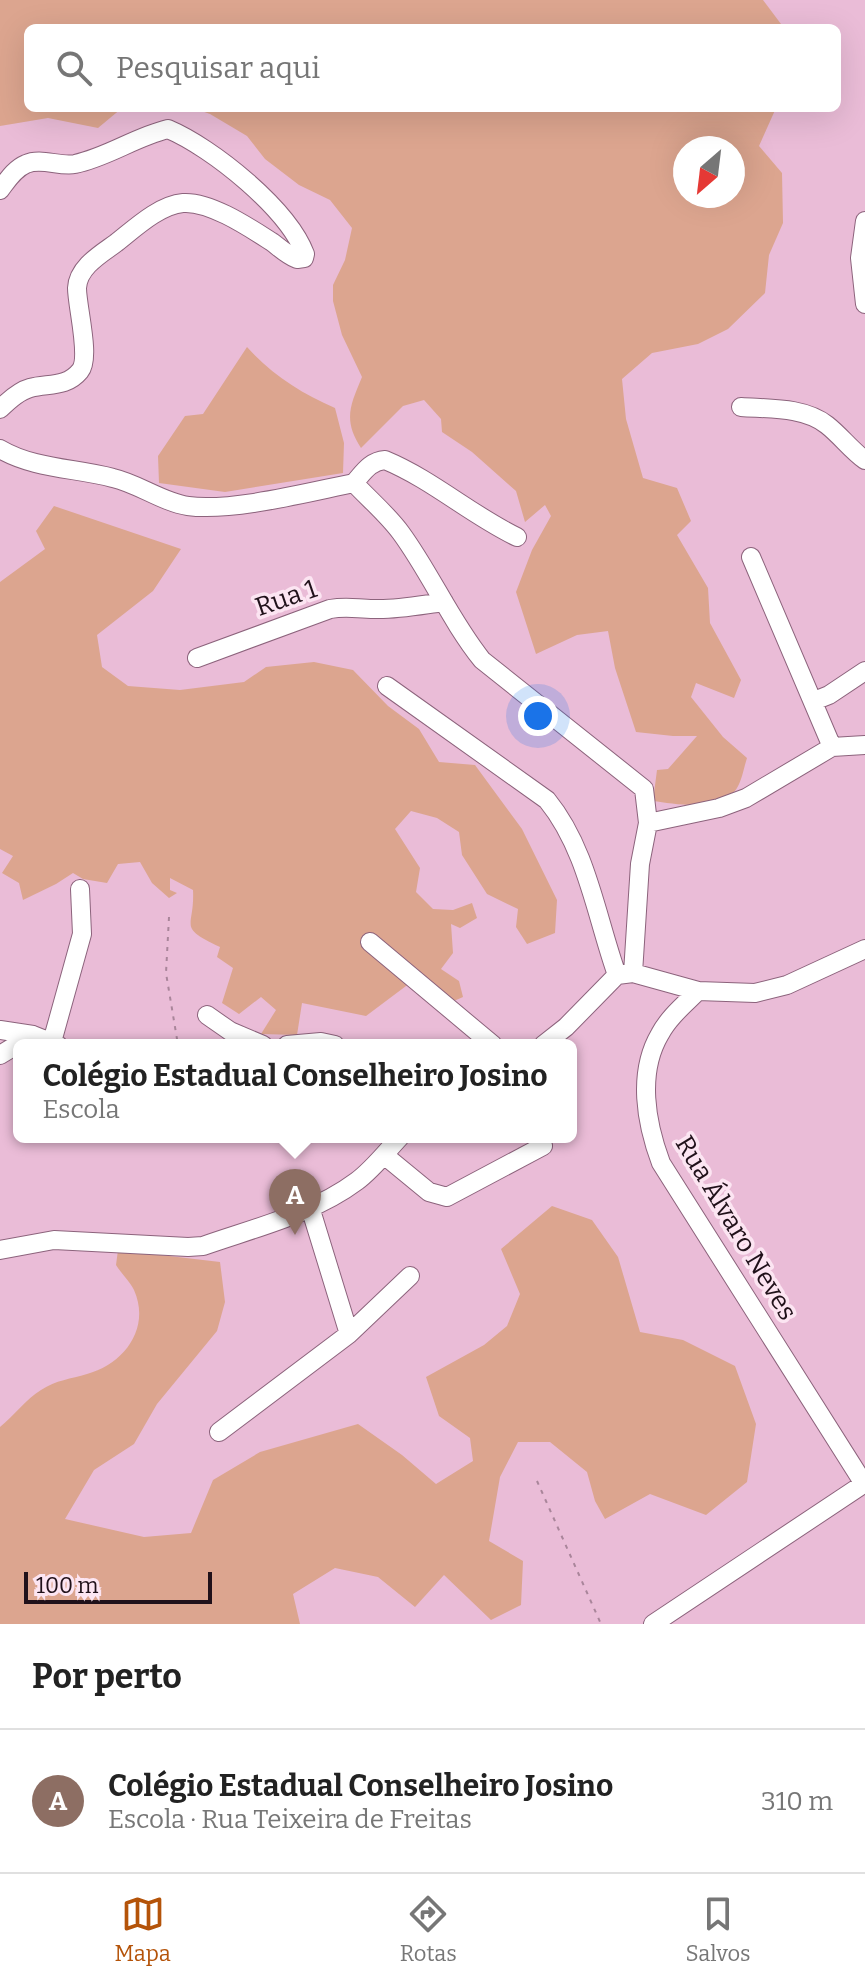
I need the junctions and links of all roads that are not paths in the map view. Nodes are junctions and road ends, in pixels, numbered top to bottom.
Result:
1 (0, 190) edge
2 (865, 221) edge
3 (865, 304) edge
4 (741, 407) dead end
5 (0, 409) edge
6 (0, 449) edge
7 (865, 460) edge
8 (354, 483) junction
9 (517, 537) dead end
10 (751, 557) dead end
11 (444, 602) junction
12 (197, 658) dead end
13 (865, 671) edge
14 (387, 686) dead end
15 (814, 701) junction
16 (865, 745) edge
17 (832, 747) junction
18 (648, 823) junction
19 (80, 889) dead end
20 (370, 942) dead end
21 (865, 949) edge
22 (625, 974) junction
23 (698, 991) junction
24 (207, 1015) dead end
25 (0, 1030) edge
26 (33, 1035) junction
27 (26, 1039) edge
28 (43, 1039) edge
29 (56, 1039) edge
30 (248, 1039) edge
31 (486, 1039) edge
32 (551, 1039) edge
33 (395, 1143) edge
34 (543, 1146) dead end
35 (384, 1155) junction
36 (310, 1207) junction
37 (0, 1250) edge
38 (410, 1276) dead end
39 (349, 1334) junction
40 (219, 1432) dead end
41 (864, 1484) edge
42 (653, 1624) edge

1 - 5 street
2 - 3 street
4 - 7 street
6 - 8 street
8 - 9 street
8 - 11 street
10 - 15 street
11 - 12 street, Rua 1
11 - 18 street
13 - 15 street
14 - 22 street
15 - 17 street
16 - 17 street
17 - 18 street
18 - 22 street
19 - 29 street
20 - 31 street
21 - 23 street
22 - 23 street
22 - 32 street
23 - 41 street, Rua Álvaro Neves
24 - 30 street
25 - 26 street
26 - 27 street
26 - 28 street
33 - 35 street
34 - 35 street
35 - 36 street
36 - 37 street
36 - 39 street
38 - 39 street
39 - 40 street
41 - 42 street

